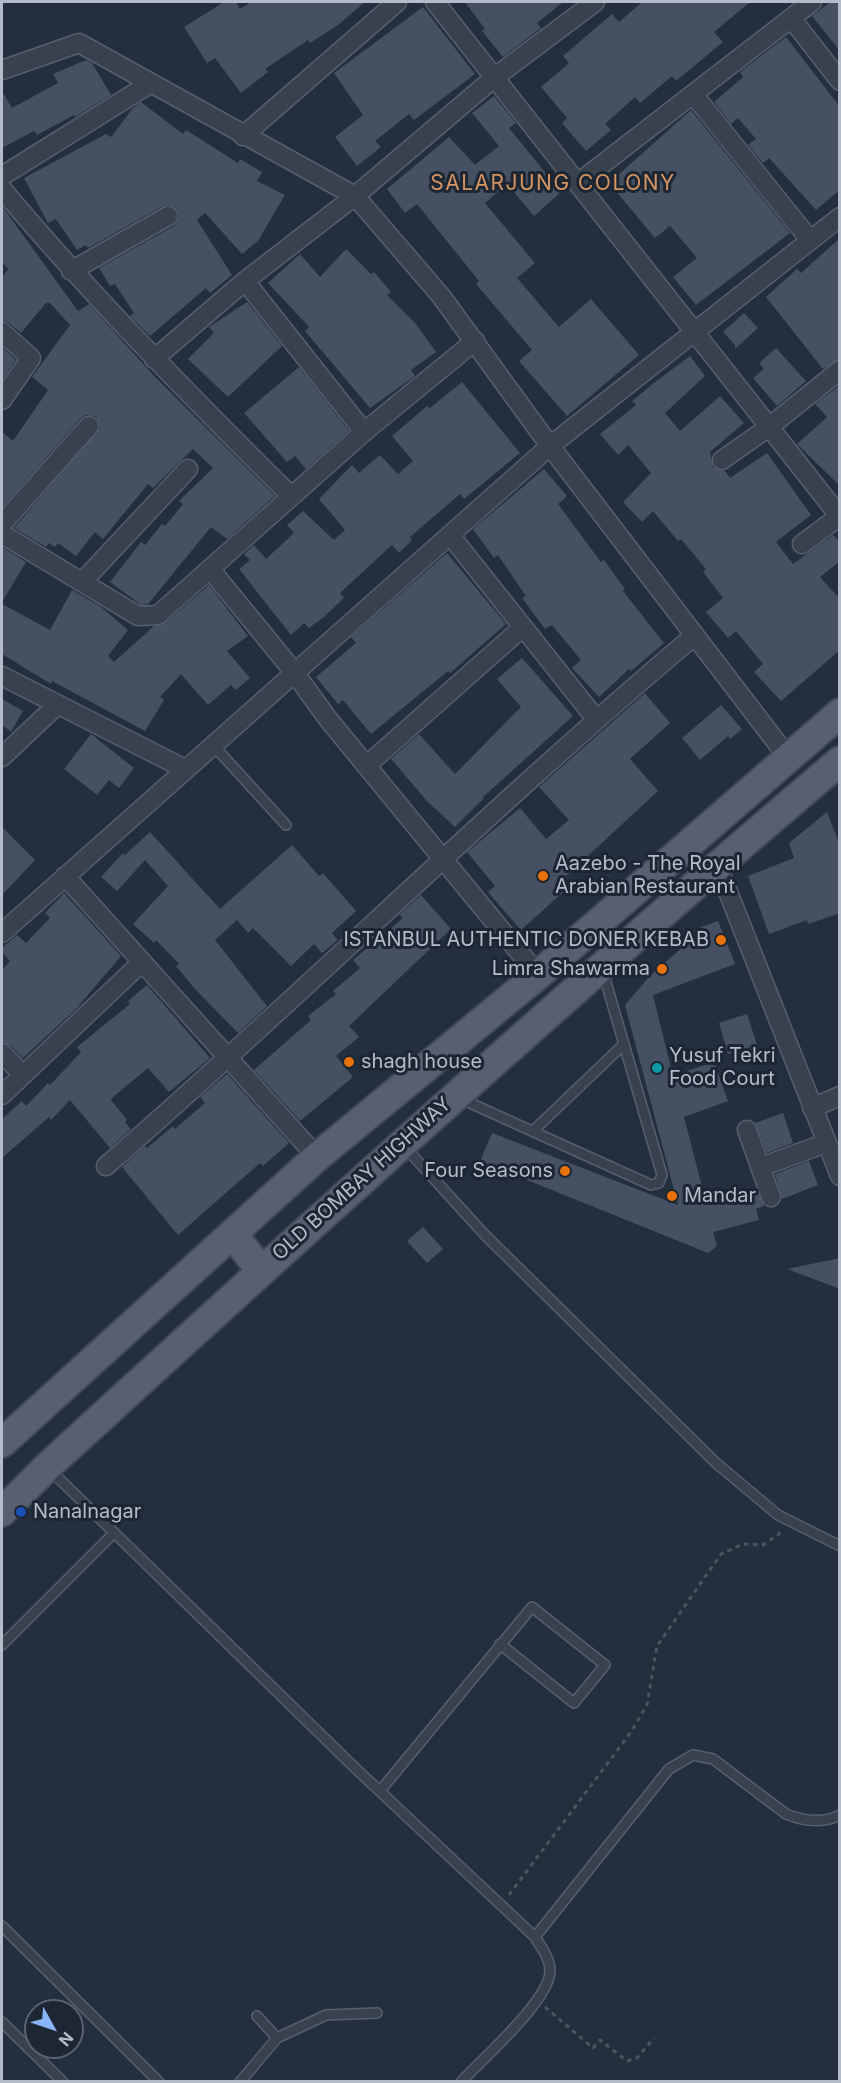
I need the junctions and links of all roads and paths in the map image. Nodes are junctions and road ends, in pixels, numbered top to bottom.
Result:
1 (397, 2) edge
2 (435, 2) edge
3 (812, 2) edge
4 (590, 3) edge
5 (791, 18) junction
6 (2, 70) edge
7 (495, 77) junction
8 (840, 81) edge
9 (151, 83) junction
10 (693, 94) junction
11 (243, 136) junction
12 (2, 176) edge
13 (578, 183) junction
14 (2, 189) edge
15 (355, 196) junction
16 (168, 216) dead end
17 (840, 217) edge
18 (810, 240) junction
19 (71, 271) junction
20 (244, 281) junction
21 (2, 332) edge
22 (694, 332) junction
23 (475, 341) junction
24 (154, 359) junction
25 (840, 370) edge
26 (2, 400) edge
27 (89, 426) dead end
28 (769, 427) junction
29 (364, 432) junction
30 (550, 446) junction
31 (722, 460) dead end
32 (188, 469) dead end
33 (291, 496) junction
34 (839, 516) edge
35 (2, 524) edge
36 (2, 534) edge
37 (450, 534) junction
38 (802, 544) dead end
39 (210, 569) junction
40 (83, 581) junction
41 (523, 627) junction
42 (694, 636) junction
43 (294, 672) junction
44 (2, 676) edge
45 (57, 705) junction
46 (840, 713) edge
47 (596, 718) junction
48 (213, 745) junction
49 (787, 756) junction
50 (2, 757) edge
51 (840, 760) edge
52 (366, 765) junction
53 (185, 769) junction
54 (286, 825) dead end
55 (442, 860) junction
56 (717, 864) junction
57 (65, 876) junction
58 (2, 933) edge
59 (142, 962) junction
60 (602, 967) junction
61 (538, 975) junction
62 (623, 1045) junction
63 (2, 1053) edge
64 (228, 1059) junction
65 (23, 1075) junction
66 (2, 1095) edge
67 (454, 1096) junction
68 (840, 1096) edge
69 (812, 1108) junction
70 (747, 1130) dead end
71 (533, 1131) junction
72 (826, 1143) junction
73 (401, 1144) junction
74 (317, 1157) junction
75 (106, 1166) dead end
76 (761, 1167) junction
77 (840, 1176) edge
78 (771, 1197) dead end
79 (232, 1234) junction
80 (261, 1271) junction
81 (2, 1443) edge
82 (47, 1467) junction
83 (2, 1512) edge
84 (787, 1520) junction
85 (113, 1534) junction
86 (840, 1546) edge
87 (500, 1644) junction
88 (2, 1645) edge
89 (380, 1791) junction
90 (840, 1815) edge
91 (501, 1906) junction
92 (2, 1926) edge
93 (535, 1937) junction
94 (536, 2000) junction
95 (377, 2013) dead end
96 (257, 2016) dead end
97 (2, 2022) edge
98 (277, 2038) junction
99 (654, 2038) dead end
100 (63, 2082) edge
101 (159, 2082) edge
102 (240, 2082) edge
103 (461, 2082) edge

1 - 11 street
2 - 7 street
3 - 5 street
4 - 7 street
5 - 8 street
5 - 10 street
6 - 9 street
7 - 13 street
7 - 15 street
9 - 11 street
9 - 12 street
10 - 13 street
10 - 18 street
11 - 15 street
13 - 22 street
14 - 19 street
15 - 20 street
15 - 23 street
16 - 19 street
17 - 18 street
18 - 22 street
19 - 24 street
20 - 24 street
20 - 29 street
21 - 26 street
22 - 28 street
22 - 30 street
23 - 29 street
23 - 30 street
24 - 33 street
25 - 28 street
27 - 35 street
28 - 31 street
28 - 34 street
29 - 33 street
30 - 37 street
30 - 42 street
32 - 40 street
33 - 39 street
34 - 38 street
36 - 40 street
37 - 41 street
37 - 43 street
39 - 40 street
39 - 43 street
41 - 47 street
41 - 52 street
42 - 47 street
42 - 49 street
43 - 48 street
43 - 52 street
44 - 45 street
45 - 50 street
45 - 53 street
46 - 49 main road, OLD BOMBAY HIGHWAY
47 - 55 street
48 - 53 street
48 - 54 lane
49 - 61 main road, OLD BOMBAY HIGHWAY
51 - 56 main road, OLD BOMBAY HIGHWAY
52 - 55 street
53 - 57 street
55 - 61 street
55 - 64 street
56 - 60 main road, OLD BOMBAY HIGHWAY
56 - 69 street
57 - 58 street
57 - 59 street
59 - 64 street
59 - 65 street
60 - 62 lane
60 - 67 main road, OLD BOMBAY HIGHWAY
61 - 74 main road, OLD BOMBAY HIGHWAY
62 - 71 lane
62 - 71 lane
63 - 65 street
64 - 74 street
64 - 75 street
65 - 66 street
67 - 71 lane
67 - 73 main road, OLD BOMBAY HIGHWAY
68 - 69 street
69 - 72 street
70 - 76 street
72 - 76 street
72 - 77 street
73 - 80 main road, OLD BOMBAY HIGHWAY
73 - 84 lane
74 - 79 main road, OLD BOMBAY HIGHWAY
76 - 78 street
79 - 80 main road
79 - 81 main road, OLD BOMBAY HIGHWAY
80 - 82 main road, OLD BOMBAY HIGHWAY
82 - 83 main road, OLD BOMBAY HIGHWAY
82 - 85 lane
84 - 86 lane
84 - 91 path
85 - 88 lane
85 - 89 lane
87 - 87 lane
87 - 89 lane
89 - 91 lane
90 - 93 lane
91 - 93 lane
92 - 101 lane
93 - 94 lane
94 - 99 path
94 - 103 lane
95 - 98 lane
96 - 98 lane
97 - 100 lane
98 - 102 lane

